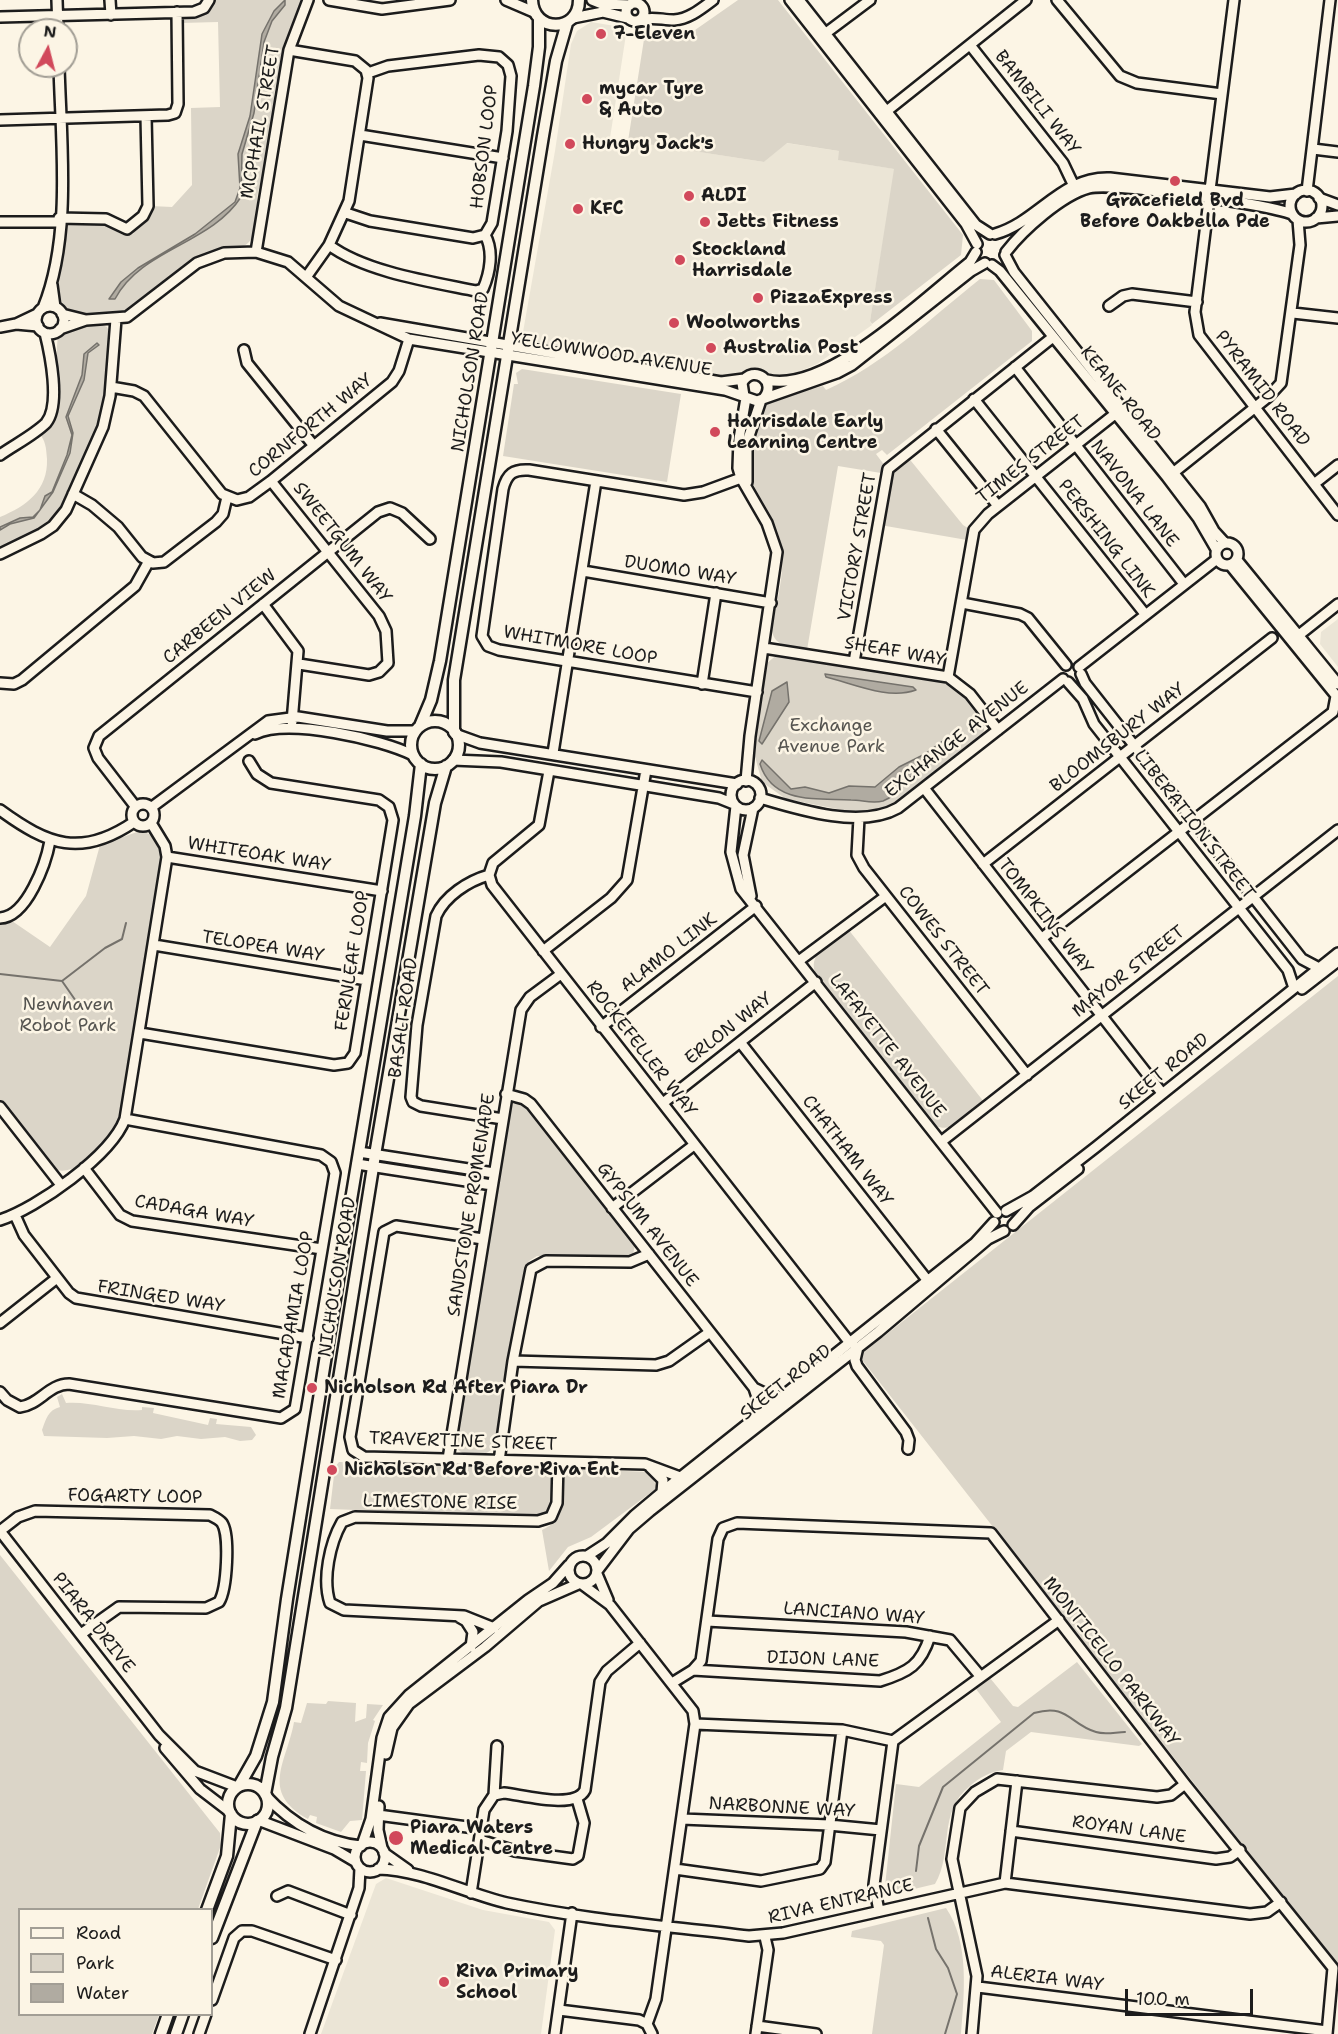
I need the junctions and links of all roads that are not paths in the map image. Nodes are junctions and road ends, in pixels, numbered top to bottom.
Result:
1 (57, 0) edge
2 (110, 0) edge
3 (209, 0) edge
4 (308, 0) edge
5 (329, 0) edge
6 (450, 0) edge
7 (506, 0) edge
8 (532, 0) edge
9 (579, 0) edge
10 (592, 0) edge
11 (712, 0) edge
12 (790, 0) edge
13 (799, 0) edge
14 (870, 0) edge
15 (1026, 0) edge
16 (1057, 0) edge
17 (1232, 0) edge
18 (1330, 0) edge
19 (637, 4) edge
20 (177, 12) junction
21 (111, 15) junction
22 (536, 15) junction
23 (57, 16) junction
24 (0, 17) edge
25 (628, 18) junction
26 (660, 18) junction
27 (640, 20) junction
28 (570, 21) junction
29 (823, 35) junction
30 (970, 45) junction
31 (289, 50) junction
32 (368, 73) junction
33 (59, 78) edge
34 (1222, 94) junction
35 (888, 110) junction
36 (146, 116) junction
37 (0, 120) edge
38 (60, 120) junction
39 (360, 135) junction
40 (1313, 149) junction
41 (1338, 152) edge
42 (503, 158) junction
43 (1073, 184) junction
44 (1307, 191) junction
45 (1296, 194) junction
46 (1210, 195) junction
47 (1319, 198) junction
48 (1255, 200) junction
49 (1338, 205) edge
50 (346, 213) junction
51 (1338, 216) edge
52 (1295, 217) junction
53 (1314, 219) junction
54 (59, 220) junction
55 (0, 222) edge
56 (993, 234) junction
57 (485, 235) junction
58 (329, 245) junction
59 (1300, 245) junction
60 (976, 248) junction
61 (256, 252) junction
62 (1006, 253) junction
63 (989, 264) junction
64 (307, 276) junction
65 (52, 285) junction
66 (1197, 302) junction
67 (1109, 306) dead end
68 (58, 310) junction
69 (40, 311) junction
70 (1293, 313) junction
71 (1338, 318) edge
72 (116, 319) junction
73 (86, 320) junction
74 (369, 321) junction
75 (16, 324) junction
76 (0, 327) edge
77 (41, 329) junction
78 (59, 330) junction
79 (1053, 337) junction
80 (409, 339) junction
81 (492, 348) junction
82 (244, 350) dead end
83 (508, 350) junction
84 (51, 355) junction
85 (1015, 367) junction
86 (744, 379) junction
87 (767, 380) junction
88 (111, 387) junction
89 (745, 397) junction
90 (762, 399) junction
91 (975, 399) junction
92 (1255, 408) junction
93 (1114, 414) junction
94 (936, 429) junction
95 (314, 446) junction
96 (1075, 446) junction
97 (0, 455) edge
98 (1338, 465) edge
99 (1173, 472) junction
100 (1036, 477) junction
101 (741, 478) junction
102 (596, 481) junction
103 (271, 482) junction
104 (1314, 484) junction
105 (747, 488) junction
106 (73, 494) junction
107 (227, 497) junction
108 (998, 506) junction
109 (1338, 515) edge
110 (430, 539) dead end
111 (1225, 543) junction
112 (328, 552) junction
113 (0, 554) edge
114 (1216, 554) junction
115 (149, 561) junction
116 (1233, 562) junction
117 (583, 572) junction
118 (1184, 584) junction
119 (716, 593) junction
120 (771, 603) junction
121 (962, 603) junction
122 (263, 604) junction
123 (1338, 604) edge
124 (1145, 614) junction
125 (1278, 621) junction
126 (1272, 638) junction
127 (1296, 638) junction
128 (764, 648) junction
129 (568, 662) junction
130 (854, 662) junction
131 (299, 664) junction
132 (1066, 665) junction
133 (1080, 671) junction
134 (948, 677) junction
135 (1066, 680) junction
136 (0, 683) edge
137 (702, 684) junction
138 (1338, 684) edge
139 (757, 692) junction
140 (1337, 697) edge
141 (1335, 712) edge
142 (292, 717) junction
143 (292, 728) junction
144 (418, 729) junction
145 (998, 730) junction
146 (455, 733) junction
147 (239, 742) junction
148 (1134, 746) junction
149 (553, 753) junction
150 (413, 755) junction
151 (1120, 758) junction
152 (249, 761) dead end
153 (450, 763) junction
154 (421, 764) junction
155 (646, 770) junction
156 (549, 771) junction
157 (742, 782) junction
158 (643, 786) junction
159 (924, 788) junction
160 (760, 798) junction
161 (735, 805) junction
162 (135, 806) junction
163 (152, 807) junction
164 (753, 808) junction
165 (0, 810) edge
166 (859, 819) junction
167 (1193, 821) junction
168 (134, 822) junction
169 (151, 823) junction
170 (1338, 830) edge
171 (1179, 832) junction
172 (50, 841) junction
173 (167, 857) junction
174 (983, 864) junction
175 (489, 875) junction
176 (382, 891) junction
177 (886, 896) junction
178 (1253, 896) junction
179 (754, 902) junction
180 (1239, 908) junction
181 (0, 918) edge
182 (1042, 938) junction
183 (154, 945) junction
184 (543, 951) junction
185 (1338, 953) edge
186 (801, 960) junction
187 (1338, 961) edge
188 (1319, 968) junction
189 (561, 974) junction
190 (367, 980) junction
191 (816, 982) junction
192 (1294, 988) junction
193 (1101, 1015) junction
194 (602, 1027) junction
195 (140, 1033) junction
196 (740, 1042) junction
197 (1027, 1075) junction
198 (506, 1094) junction
199 (1162, 1094) junction
200 (663, 1103) junction
201 (1, 1109) edge
202 (125, 1119) junction
203 (503, 1119) junction
204 (942, 1141) junction
205 (694, 1145) junction
206 (359, 1152) junction
207 (375, 1155) junction
208 (357, 1164) junction
209 (84, 1167) junction
210 (373, 1167) junction
211 (494, 1173) junction
212 (61, 1185) junction
213 (492, 1185) junction
214 (612, 1208) junction
215 (15, 1215) junction
216 (999, 1215) junction
217 (0, 1220) edge
218 (1013, 1225) junction
219 (1004, 1231) junction
220 (483, 1239) junction
221 (322, 1249) junction
222 (649, 1254) junction
223 (57, 1278) junction
224 (928, 1281) junction
225 (0, 1323) edge
226 (710, 1332) junction
227 (308, 1338) junction
228 (854, 1345) junction
229 (513, 1361) junction
230 (838, 1363) junction
231 (867, 1380) junction
232 (754, 1388) junction
233 (0, 1392) edge
234 (779, 1400) junction
235 (757, 1418) junction
236 (908, 1449) dead end
237 (448, 1459) junction
238 (499, 1461) junction
239 (558, 1462) junction
240 (645, 1464) junction
241 (680, 1477) junction
242 (662, 1492) junction
243 (0, 1531) edge
244 (587, 1556) junction
245 (569, 1565) junction
246 (597, 1572) junction
247 (580, 1584) junction
248 (610, 1605) junction
249 (457, 1616) junction
250 (1059, 1620) junction
251 (707, 1621) junction
252 (494, 1628) junction
253 (81, 1634) junction
254 (930, 1636) junction
255 (640, 1643) junction
256 (471, 1647) junction
257 (693, 1670) junction
258 (981, 1677) junction
259 (672, 1683) junction
260 (695, 1724) junction
261 (842, 1730) junction
262 (159, 1736) junction
263 (893, 1741) junction
264 (497, 1746) dead end
265 (1017, 1781) junction
266 (1185, 1784) junction
267 (238, 1786) junction
268 (266, 1795) junction
269 (494, 1795) junction
270 (577, 1799) junction
271 (230, 1813) junction
272 (378, 1815) junction
273 (682, 1819) junction
274 (257, 1821) junction
275 (829, 1825) junction
276 (482, 1829) junction
277 (881, 1830) junction
278 (1011, 1831) junction
279 (480, 1840) junction
280 (362, 1845) junction
281 (383, 1850) junction
282 (1240, 1850) junction
283 (358, 1865) junction
284 (675, 1869) junction
285 (376, 1870) junction
286 (410, 1872) junction
287 (1005, 1883) junction
288 (359, 1888) junction
289 (959, 1892) junction
290 (471, 1893) junction
291 (277, 1896) dead end
292 (1281, 1902) junction
293 (208, 1908) edge
294 (879, 1911) junction
295 (572, 1913) junction
296 (351, 1915) junction
297 (667, 1926) junction
298 (213, 1935) edge
299 (765, 1937) junction
300 (336, 1960) junction
301 (978, 1987) junction
302 (213, 1997) edge
303 (559, 2010) junction
304 (167, 2016) edge
305 (182, 2016) edge
306 (205, 2016) edge
307 (647, 2024) junction
308 (757, 2030) edge
309 (1327, 2032) edge
310 (161, 2034) edge
311 (176, 2034) edge
312 (199, 2034) edge
313 (310, 2034) edge
314 (555, 2034) edge
315 (652, 2034) edge
316 (816, 2034) edge
317 (972, 2034) edge

1 - 23 street
2 - 21 street
3 - 20 street
4 - 31 street, MCPHAIL STREET
5 - 6 street
7 - 22 street
8 - 22 main road, NICHOLSON ROAD
9 - 28 main road, NICHOLSON ROAD
10 - 19 street
11 - 26 street
12 - 29 street, KEANE ROAD
13 - 29 street, KEANE ROAD
14 - 29 street
15 - 30 street
16 - 34 street
17 - 34 street, PYRAMID ROAD
18 - 40 street
19 - 25 street
19 - 26 street
19 - 27 street
20 - 21 street
20 - 36 street
21 - 23 street
22 - 28 main road
22 - 81 main road, NICHOLSON ROAD
23 - 24 street
25 - 27 street
25 - 28 street
26 - 27 street
28 - 83 main road, NICHOLSON ROAD
29 - 35 street, KEANE ROAD
29 - 60 street, KEANE ROAD
30 - 35 street
30 - 43 street, BAMBILI WAY
31 - 32 street
31 - 61 street, MCPHAIL STREET
32 - 39 street
32 - 42 street, HOBSON LOOP
33 - 38 street
34 - 46 street, PYRAMID ROAD
35 - 56 street, KEANE ROAD
36 - 38 street
36 - 54 street
37 - 38 street
38 - 54 street
39 - 42 street
39 - 50 street
40 - 41 street
40 - 44 street
42 - 57 street, HOBSON LOOP
43 - 46 street
43 - 56 street
44 - 45 street
44 - 47 street
45 - 48 street
45 - 52 street
46 - 48 street
46 - 62 street
46 - 66 street, PYRAMID ROAD
47 - 49 street
47 - 53 street
48 - 52 street
50 - 57 street, HOBSON LOOP
50 - 58 street
51 - 53 street
52 - 53 street
52 - 59 street
53 - 59 street
54 - 55 street
54 - 65 street
56 - 60 street
56 - 62 street, KEANE ROAD
57 - 58 street
58 - 64 street
59 - 70 street
60 - 63 street, KEANE ROAD
60 - 87 street, YELLOWWOOD AVENUE
61 - 64 street, YELLOWWOOD AVENUE
61 - 72 street, YELLOWWOOD AVENUE
62 - 63 street
62 - 99 street, KEANE ROAD
63 - 79 street, KEANE ROAD
63 - 90 street, YELLOWWOOD AVENUE
64 - 74 street, YELLOWWOOD AVENUE
65 - 68 street
65 - 69 street
66 - 67 street
66 - 92 street, PYRAMID ROAD
68 - 69 street, YELLOWWOOD AVENUE
68 - 73 street, YELLOWWOOD AVENUE
68 - 78 street
69 - 75 street
69 - 77 street
70 - 71 street
70 - 92 street
72 - 73 street, YELLOWWOOD AVENUE
72 - 88 street
73 - 78 street, YELLOWWOOD AVENUE
74 - 80 street, YELLOWWOOD AVENUE
74 - 81 street, YELLOWWOOD AVENUE
75 - 76 street
75 - 77 street
77 - 78 street, YELLOWWOOD AVENUE
77 - 84 street
78 - 84 street
79 - 85 street, VICTORY STREET
79 - 93 street, KEANE ROAD
80 - 81 street, YELLOWWOOD AVENUE
80 - 95 street, CORNFORTH WAY
81 - 83 street, YELLOWWOOD AVENUE
81 - 144 main road, NICHOLSON ROAD
82 - 95 street
83 - 86 street, YELLOWWOOD AVENUE
83 - 89 street, YELLOWWOOD AVENUE
83 - 146 main road, NICHOLSON ROAD
84 - 97 street
85 - 91 street, VICTORY STREET
85 - 96 street, NAVONA LANE
86 - 87 street, YELLOWWOOD AVENUE
86 - 89 street
87 - 90 street
88 - 106 street
88 - 107 street
89 - 90 street, YELLOWWOOD AVENUE
89 - 101 street
90 - 105 street
91 - 94 street, VICTORY STREET
91 - 100 street, PERSHING LINK
92 - 99 street
92 - 104 street, PYRAMID ROAD
93 - 96 street, TIMES STREET
93 - 114 street, KEANE ROAD
94 - 108 street
94 - 130 street, VICTORY STREET
95 - 103 street, CORNFORTH WAY
96 - 100 street, TIMES STREET
96 - 118 street, NAVONA LANE
98 - 104 street
99 - 111 street, KEANE ROAD
100 - 108 street, TIMES STREET
100 - 124 street, PERSHING LINK
101 - 102 street, WHITMORE LOOP
101 - 105 street
102 - 117 street
102 - 129 street, WHITMORE LOOP
103 - 107 street, CORNFORTH WAY
103 - 112 street, SWEETGUM WAY
104 - 109 street, PYRAMID ROAD
105 - 120 street
106 - 113 street
106 - 115 street
107 - 115 street
108 - 121 street, TIMES STREET
110 - 112 street, CARBEEN VIEW
111 - 114 street
111 - 116 street, KEANE ROAD
112 - 122 street, CARBEEN VIEW
112 - 131 street, SWEETGUM WAY
114 - 116 street, KEANE ROAD
114 - 118 street
115 - 136 street
116 - 125 street, KEANE ROAD
116 - 127 street, KEANE ROAD
117 - 119 street, DUOMO WAY
117 - 129 street
118 - 124 street
119 - 120 street, DUOMO WAY
119 - 137 street
120 - 128 street
121 - 132 street
121 - 134 street, TIMES STREET
122 - 131 street
122 - 162 street, CARBEEN VIEW
123 - 127 street
124 - 133 street
125 - 126 street
125 - 127 street, KEANE ROAD
126 - 127 street
126 - 148 street, BLOOMSBURY WAY
127 - 138 street, KEANE ROAD
127 - 140 street, KEANE ROAD
128 - 130 street, SHEAF WAY
128 - 139 street
129 - 137 street, WHITMORE LOOP
129 - 149 street
130 - 134 street, SHEAF WAY
131 - 142 street
132 - 133 street
132 - 135 street
133 - 135 street
133 - 148 street, LIBERATION STREET
134 - 145 street, SHEAF WAY
135 - 145 street, EXCHANGE AVENUE
135 - 151 street, LIBERATION STREET
137 - 139 street, WHITMORE LOOP
139 - 157 street
140 - 141 street
141 - 167 street
142 - 143 street
142 - 144 street
142 - 147 street
143 - 147 street
143 - 150 street
144 - 146 main road
144 - 150 main road, NICHOLSON ROAD
145 - 159 street, EXCHANGE AVENUE
146 - 149 street
146 - 153 main road, NICHOLSON ROAD
147 - 163 street
148 - 151 street, BLOOMSBURY WAY
148 - 167 street, LIBERATION STREET
149 - 155 street
150 - 154 main road
151 - 171 street, LIBERATION STREET
151 - 174 street, BLOOMSBURY WAY
152 - 176 street, FERNLEAF LOOP
153 - 154 main road
153 - 156 street
153 - 207 main road, NICHOLSON ROAD
154 - 206 main road, NICHOLSON ROAD
155 - 157 street
155 - 158 street
156 - 158 street
156 - 175 street
157 - 160 street
157 - 161 street
158 - 161 street
158 - 184 street
159 - 166 street, EXCHANGE AVENUE
159 - 174 street, TOMPKINS WAY
160 - 164 street
160 - 166 street, EXCHANGE AVENUE
161 - 164 street
161 - 179 street, LAFAYETTE AVENUE
162 - 163 street
162 - 168 street
163 - 169 street
164 - 179 street, LAFAYETTE AVENUE
165 - 172 street
166 - 177 street, COWES STREET
167 - 171 street
167 - 178 street, LIBERATION STREET
168 - 169 street
168 - 172 street
169 - 173 street
170 - 178 street, MAYOR STREET
171 - 180 street, LIBERATION STREET
171 - 182 street
172 - 181 street
173 - 176 street, WHITEOAK WAY
173 - 183 street
174 - 182 street, TOMPKINS WAY
175 - 184 street, ROCKEFELLER WAY
175 - 203 street, BASALT ROAD
176 - 190 street, FERNLEAF LOOP
177 - 186 street
177 - 197 street, COWES STREET
178 - 180 street, MAYOR STREET
178 - 188 street, LIBERATION STREET
179 - 186 street, LAFAYETTE AVENUE
179 - 194 street, ALAMO LINK
180 - 192 street, LIBERATION STREET
180 - 193 street, MAYOR STREET
182 - 193 street, TOMPKINS WAY
183 - 190 street, TELOPEA WAY
183 - 195 street
184 - 189 street, ROCKEFELLER WAY
185 - 188 street, SKEET ROAD
186 - 191 street, LAFAYETTE AVENUE
187 - 218 street, SKEET ROAD
188 - 192 street, SKEET ROAD
189 - 194 street, ROCKEFELLER WAY
189 - 198 street, SANDSTONE PROMENADE
190 - 195 street, FERNLEAF LOOP
191 - 196 street, ERLON WAY
191 - 204 street, LAFAYETTE AVENUE
192 - 199 street, SKEET ROAD
193 - 197 street, MAYOR STREET
193 - 199 street, TOMPKINS WAY
194 - 200 street, ROCKEFELLER WAY
195 - 202 street
196 - 200 street, ERLON WAY
196 - 224 street, CHATHAM WAY
197 - 204 street, MAYOR STREET
198 - 203 street, SANDSTONE PROMENADE
198 - 214 street, GYPSUM AVENUE
199 - 216 street, SKEET ROAD
200 - 205 street, ROCKEFELLER WAY
201 - 212 street
202 - 209 street
202 - 221 street, MACADAMIA LOOP
203 - 211 street, SANDSTONE PROMENADE
204 - 216 street, LAFAYETTE AVENUE
205 - 214 street
205 - 228 street, ROCKEFELLER WAY
206 - 207 street
206 - 208 main road, NICHOLSON ROAD
207 - 210 main road, NICHOLSON ROAD
207 - 211 street
208 - 210 street
208 - 267 main road, NICHOLSON ROAD
209 - 212 street
209 - 221 street, CADAGA WAY
210 - 213 street
210 - 268 main road, NICHOLSON ROAD
211 - 213 street, SANDSTONE PROMENADE
212 - 215 street
213 - 220 street, SANDSTONE PROMENADE
214 - 222 street, GYPSUM AVENUE
215 - 217 street
215 - 223 street, FRINGED WAY
216 - 218 street
216 - 219 street
216 - 224 street, SKEET ROAD
218 - 219 street, SKEET ROAD
219 - 228 street, SKEET ROAD
220 - 237 street, SANDSTONE PROMENADE
220 - 237 street, TRAVERTINE STREET
221 - 227 street, MACADAMIA LOOP
222 - 226 street, GYPSUM AVENUE
222 - 229 street
223 - 225 street
223 - 227 street, FRINGED WAY
224 - 228 street, SKEET ROAD
226 - 229 street
226 - 232 street, GYPSUM AVENUE
227 - 233 street, MACADAMIA LOOP
228 - 230 street, SKEET ROAD
228 - 231 street
228 - 234 street, SKEET ROAD
229 - 238 street
230 - 231 street
230 - 246 street, SKEET ROAD
231 - 236 street
232 - 234 street, GYPSUM AVENUE
232 - 235 street
234 - 235 street, SKEET ROAD
235 - 241 street, SKEET ROAD
237 - 238 street, TRAVERTINE STREET
238 - 239 street, TRAVERTINE STREET
239 - 240 street, TRAVERTINE STREET
239 - 249 street, LIMESTONE RISE
240 - 241 street, TRAVERTINE STREET
240 - 242 street
241 - 242 street, SKEET ROAD
242 - 244 street, SKEET ROAD
243 - 253 street, PIARA DRIVE
243 - 253 street, FOGARTY LOOP
244 - 245 street
244 - 246 street
245 - 247 street
245 - 252 street
246 - 247 street
246 - 248 street
247 - 248 street
247 - 272 street
248 - 255 street
249 - 252 street, LIMESTONE RISE
249 - 256 street
250 - 251 street, MONTICELLO PARKWAY
250 - 258 street
250 - 266 street, MONTICELLO PARKWAY
251 - 254 street, LANCIANO WAY
251 - 257 street
252 - 256 street
253 - 262 street, PIARA DRIVE
254 - 257 street, DIJON LANE
254 - 258 street, LANCIANO WAY
255 - 259 street
255 - 270 street
256 - 280 street
257 - 259 street
258 - 263 street
259 - 260 street
260 - 261 street
260 - 273 street
261 - 263 street
261 - 275 street
262 - 267 street, PIARA DRIVE
262 - 271 street, PIARA DRIVE
263 - 277 street
264 - 269 street
265 - 266 street
265 - 278 street
265 - 289 street
266 - 282 street, MONTICELLO PARKWAY
267 - 268 main road
267 - 271 main road
268 - 274 main road
268 - 280 street
269 - 270 street
269 - 276 street
270 - 279 street
271 - 274 main road
271 - 293 main road
272 - 276 street
272 - 281 street
273 - 275 street, NARBONNE WAY
273 - 284 street
274 - 283 street
274 - 298 main road
275 - 277 street, NARBONNE WAY
275 - 284 street
276 - 279 street
277 - 294 street
278 - 282 street, ROYAN LANE
278 - 287 street
279 - 290 street
280 - 281 street
280 - 283 street
281 - 285 street
281 - 286 street, RIVA ENTRANCE
282 - 292 street, MONTICELLO PARKWAY
283 - 285 street
283 - 288 street
284 - 297 street
285 - 286 street, RIVA ENTRANCE
285 - 288 street
286 - 290 street, RIVA ENTRANCE
287 - 289 street, RIVA ENTRANCE
287 - 292 street, RIVA ENTRANCE
288 - 296 street
289 - 294 street, RIVA ENTRANCE
289 - 301 street
290 - 295 street, RIVA ENTRANCE
291 - 296 street
292 - 309 street, MONTICELLO PARKWAY
294 - 299 street, RIVA ENTRANCE
295 - 297 street, RIVA ENTRANCE
295 - 303 street
296 - 300 street
297 - 299 street, RIVA ENTRANCE
297 - 307 street
299 - 308 street
300 - 302 street
300 - 313 street
301 - 309 street, ALERIA WAY
301 - 317 street
303 - 307 street
303 - 314 street
304 - 310 main road
305 - 311 main road
306 - 312 street
307 - 315 street
308 - 316 street

